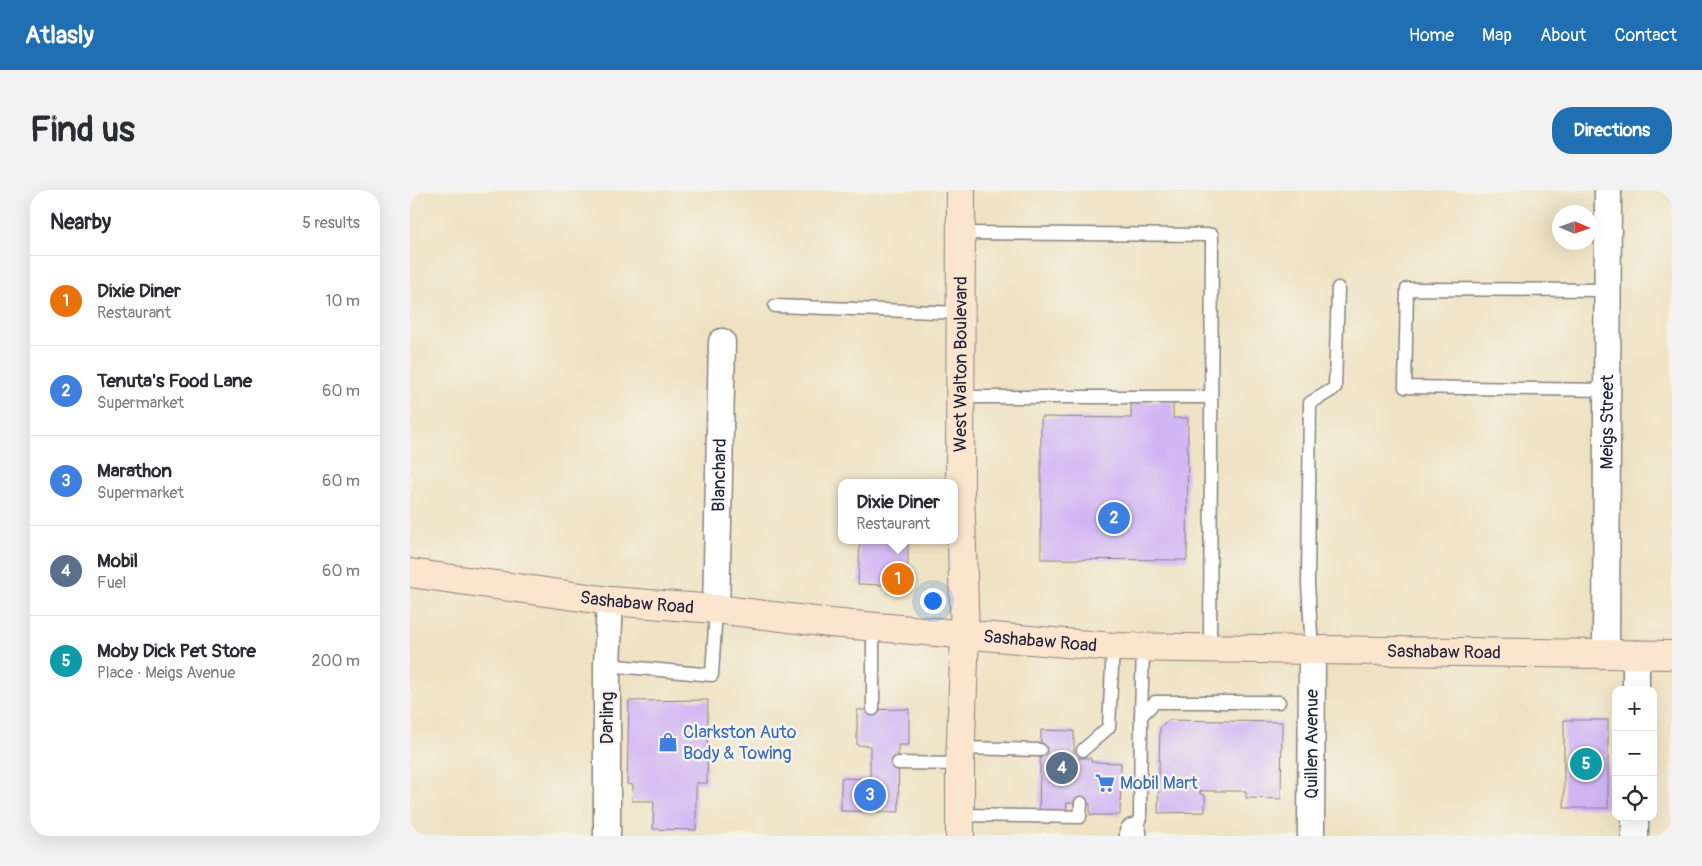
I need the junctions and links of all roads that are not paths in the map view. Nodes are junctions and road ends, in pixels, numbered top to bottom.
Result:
1 (961, 190) edge
2 (1608, 190) edge
3 (961, 233) junction
4 (1338, 288) dead end
5 (1607, 290) junction
6 (775, 306) dead end
7 (961, 313) junction
8 (722, 342) dead end
9 (1607, 390) junction
10 (961, 397) junction
11 (1211, 397) junction
12 (410, 573) edge
13 (610, 601) junction
14 (716, 610) junction
15 (874, 628) junction
16 (965, 634) junction
17 (1113, 648) junction
18 (1143, 648) junction
19 (1210, 650) junction
20 (1312, 651) junction
21 (1606, 654) junction
22 (1636, 654) junction
23 (1672, 655) edge
24 (607, 665) junction
25 (1636, 686) edge
26 (1279, 702) dead end
27 (873, 709) dead end
28 (1141, 716) junction
29 (1040, 750) dead end
30 (1080, 753) dead end
31 (960, 756) junction
32 (898, 763) dead end
33 (1081, 803) dead end
34 (1635, 821) edge
35 (960, 826) edge
36 (1133, 834) edge
37 (607, 836) edge
38 (1311, 836) edge
39 (1635, 836) edge

1 - 3 street, West Walton Boulevard
2 - 5 street, Meigs Street
3 - 7 street, West Walton Boulevard
3 - 11 lane
4 - 20 lane
5 - 9 street, Meigs Street
5 - 9 lane
6 - 7 lane
7 - 10 street, West Walton Boulevard
8 - 14 street, Blanchard
9 - 21 street, Meigs Street
10 - 11 lane
10 - 16 street, West Walton Boulevard
11 - 19 lane
12 - 13 street, Sashabaw Road
13 - 14 street, Sashabaw Road
13 - 24 street, Darling
14 - 15 street, Sashabaw Road
14 - 24 lane
15 - 16 street, Sashabaw Road
15 - 27 lane
16 - 17 street, Sashabaw Road
16 - 31 street, West Walton Boulevard
17 - 18 street, Sashabaw Road
17 - 30 lane
18 - 19 street, Sashabaw Road
18 - 28 lane
19 - 20 street, Sashabaw Road
20 - 21 street, Sashabaw Road
20 - 38 street, Quillen Avenue
21 - 22 street, Sashabaw Road
22 - 23 street, Sashabaw Road
22 - 25 street
24 - 37 street, Darling
26 - 28 lane
28 - 36 lane
29 - 31 lane
31 - 32 lane
31 - 35 street, West Walton Boulevard
33 - 35 lane
34 - 39 street

